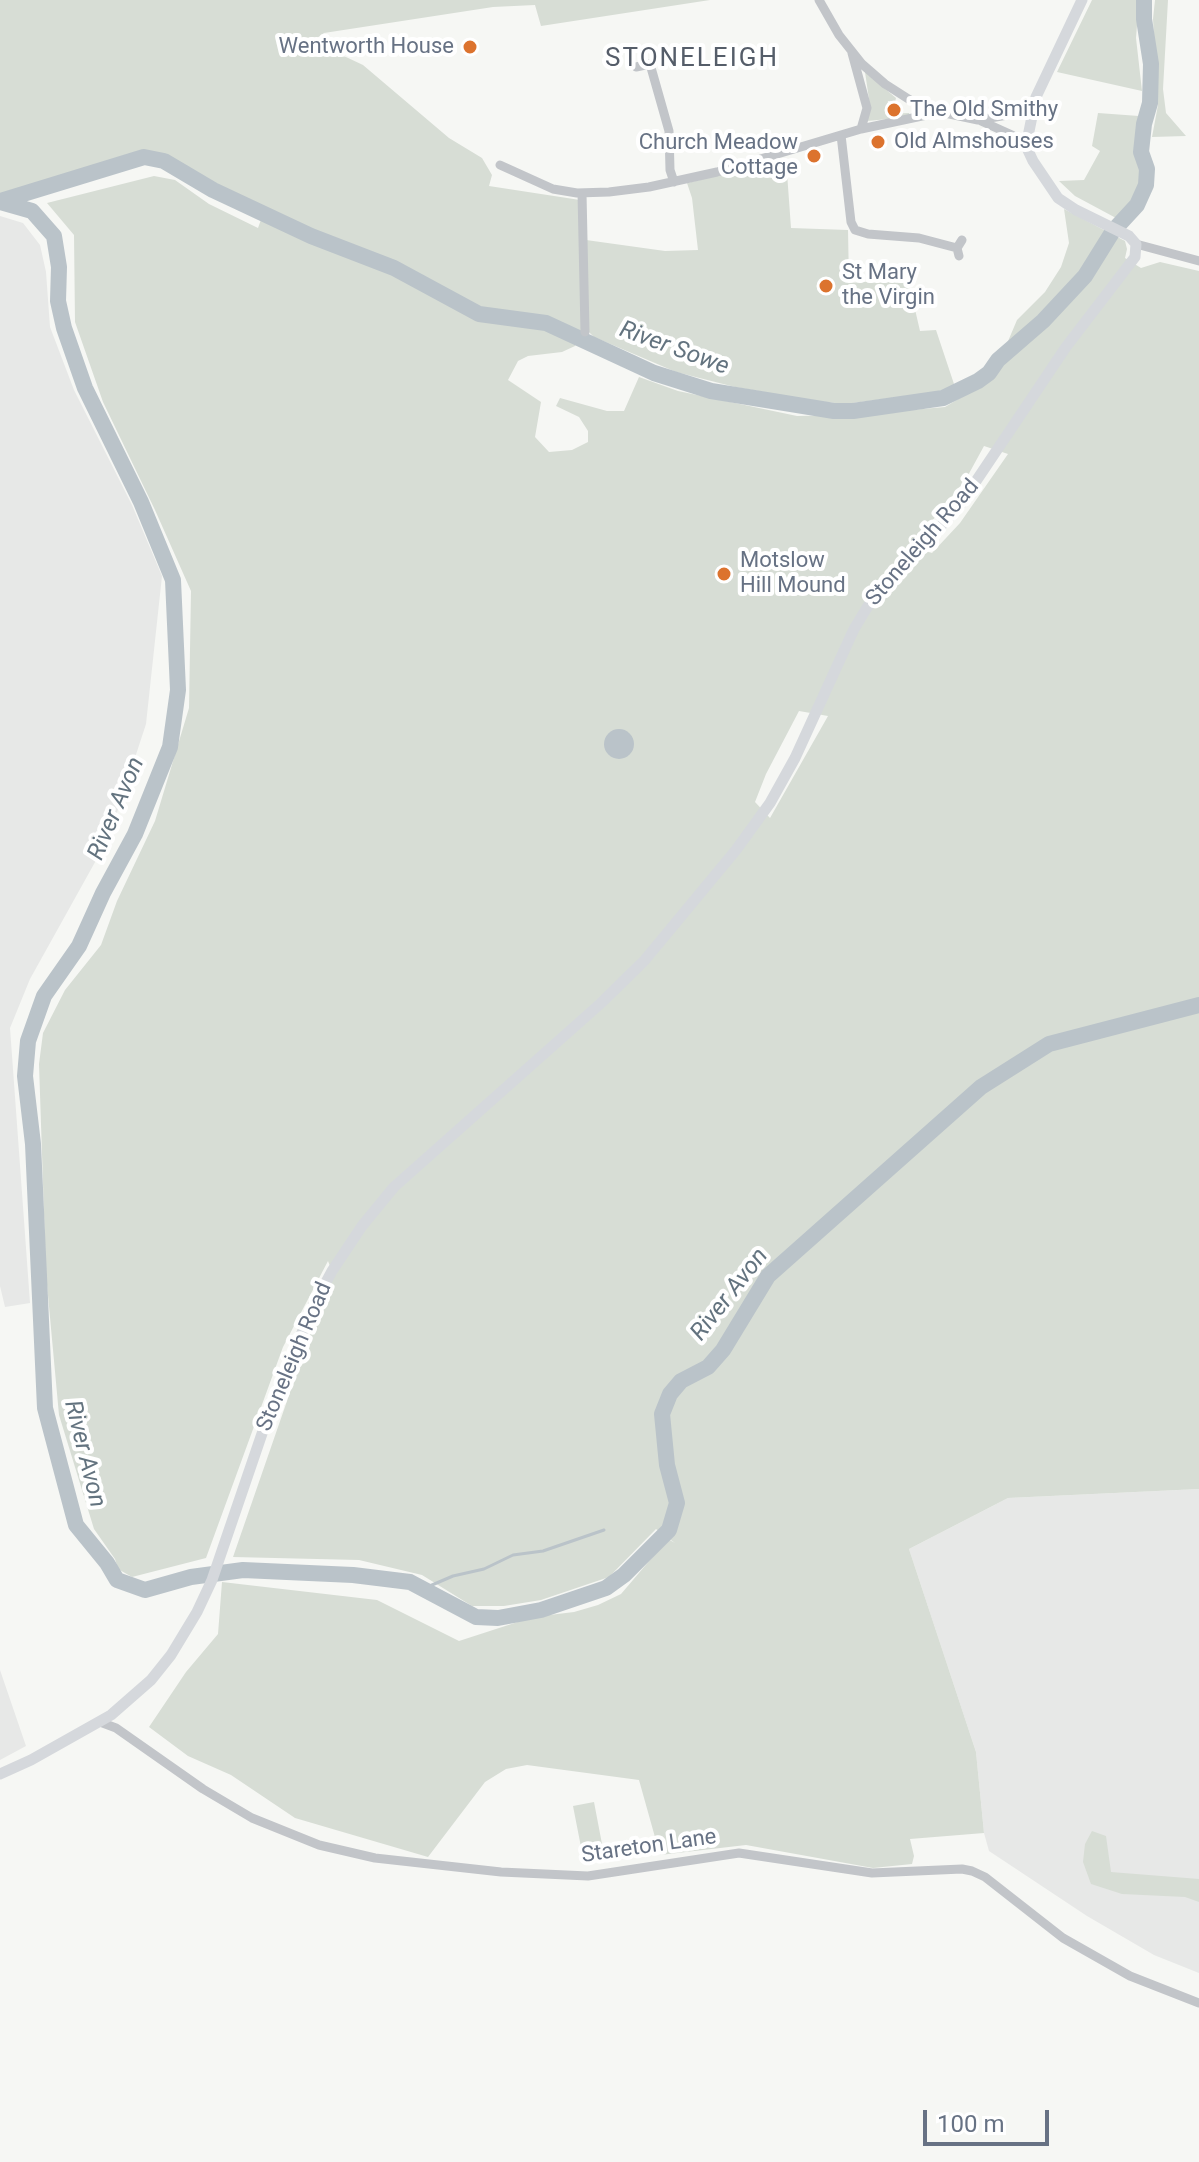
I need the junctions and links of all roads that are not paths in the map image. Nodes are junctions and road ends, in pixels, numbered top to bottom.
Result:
1 (819, 0) edge
2 (1082, 0) edge
3 (852, 53) junction
4 (636, 67) dead end
5 (1031, 111) junction
6 (940, 112) junction
7 (978, 120) junction
8 (861, 129) junction
9 (841, 135) junction
10 (1026, 146) junction
11 (500, 165) dead end
12 (674, 182) junction
13 (582, 193) junction
14 (1132, 240) junction
15 (960, 248) dead end
16 (1199, 261) edge
17 (585, 332) dead end
18 (100, 1722) junction
19 (0, 1774) edge
20 (1199, 2003) edge

1 - 3 street
2 - 5 main road
3 - 6 street
3 - 8 street
4 - 12 street
5 - 7 street
5 - 10 main road
6 - 7 street
6 - 8 street
7 - 10 street
8 - 9 street
9 - 12 street
9 - 15 street
10 - 14 main road
11 - 13 street
12 - 13 street
13 - 17 street
14 - 16 street
14 - 18 main road, Stoneleigh Road
18 - 19 main road, Stoneleigh Road
18 - 20 street, Stareton Lane

